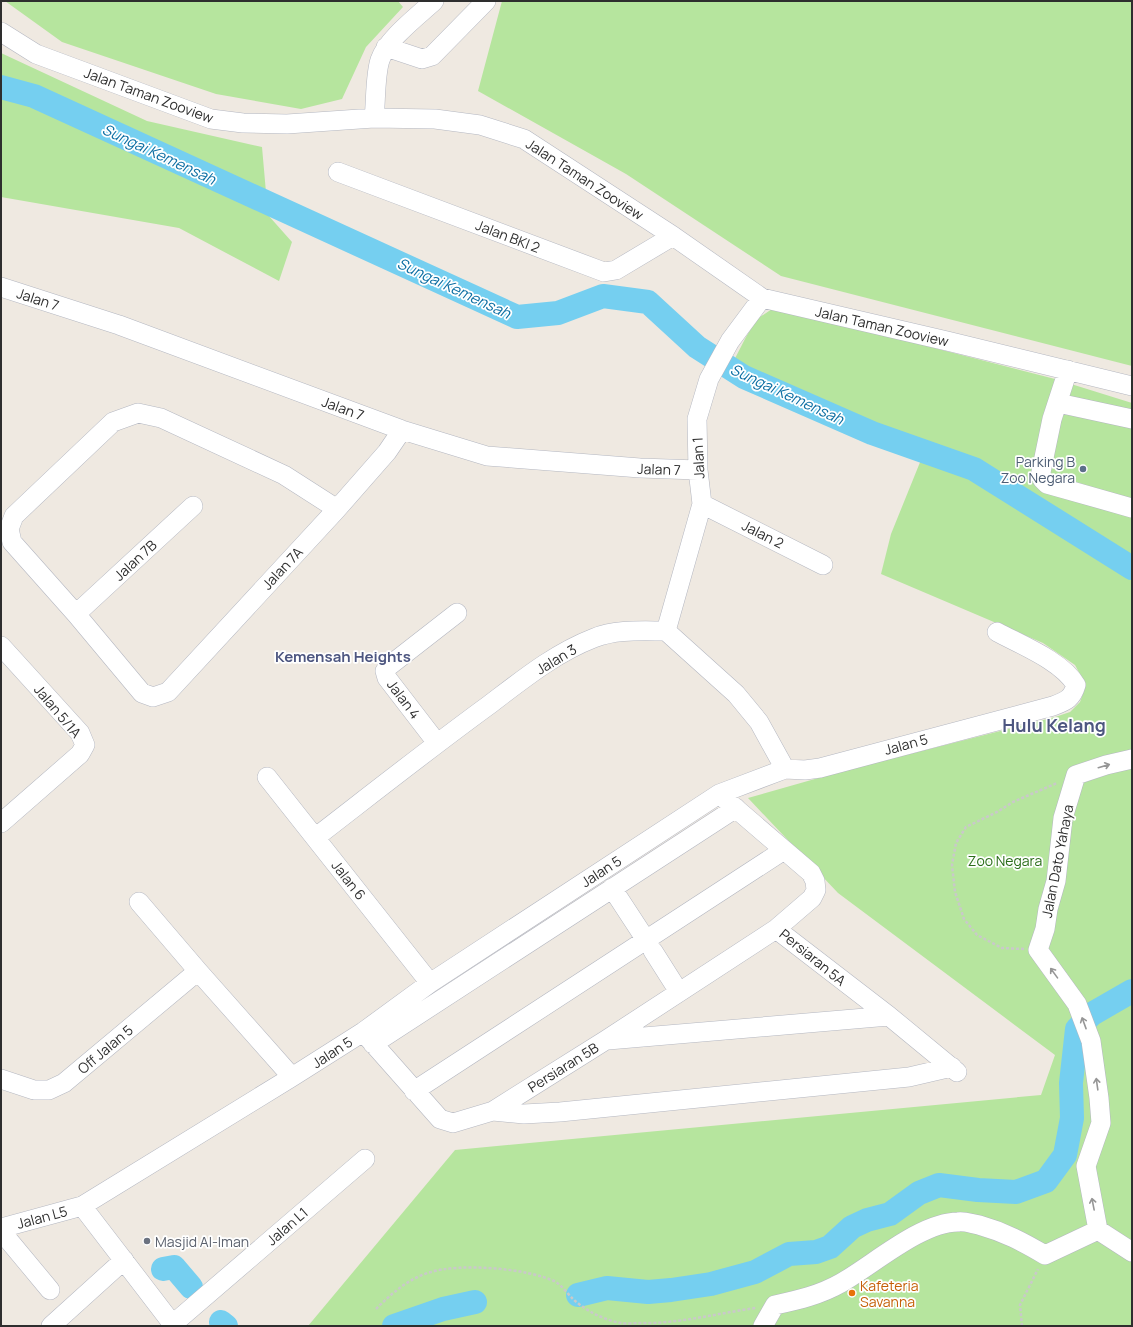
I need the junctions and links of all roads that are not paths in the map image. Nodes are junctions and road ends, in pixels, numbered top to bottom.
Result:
1 (434, 1) edge
2 (486, 1) edge
3 (1, 32) edge
4 (386, 47) junction
5 (374, 118) junction
6 (338, 172) dead end
7 (673, 236) junction
8 (1, 287) edge
9 (762, 298) junction
10 (1068, 370) junction
11 (1132, 386) edge
12 (1058, 403) junction
13 (1132, 419) edge
14 (402, 430) junction
15 (698, 470) junction
16 (702, 504) junction
17 (193, 506) dead end
18 (1132, 508) edge
19 (337, 509) junction
20 (823, 565) dead end
21 (457, 613) dead end
22 (76, 614) junction
23 (666, 631) junction
24 (997, 632) dead end
25 (1, 646) edge
26 (437, 743) junction
27 (1132, 759) edge
28 (785, 769) junction
29 (267, 777) dead end
30 (719, 794) junction
31 (736, 808) junction
32 (1, 824) edge
33 (316, 838) junction
34 (784, 850) junction
35 (612, 888) junction
36 (139, 902) dead end
37 (776, 929) junction
38 (649, 945) junction
39 (198, 971) junction
40 (430, 983) junction
41 (680, 992) junction
42 (889, 1016) junction
43 (368, 1038) junction
44 (606, 1040) junction
45 (292, 1077) junction
46 (1, 1079) edge
47 (414, 1091) junction
48 (493, 1110) junction
49 (365, 1159) dead end
50 (82, 1206) junction
51 (1, 1228) edge
52 (1098, 1230) junction
53 (1, 1231) edge
54 (1132, 1252) edge
55 (124, 1260) junction
56 (50, 1290) dead end
57 (173, 1325) edge
58 (51, 1326) edge
59 (763, 1326) edge

1 - 4 street
2 - 4 street
3 - 5 street, Jalan Taman Zooview
4 - 5 street
5 - 7 street, Jalan Taman Zooview
6 - 7 street, Jalan BKI 2
7 - 9 street, Jalan Taman Zooview
8 - 14 street, Jalan 7
9 - 10 street, Jalan Taman Zooview
9 - 15 street, Jalan 1
10 - 11 street, Jalan Taman Zooview
10 - 12 street
12 - 13 street
12 - 18 street
14 - 15 street, Jalan 7
14 - 19 street, Jalan 7A
15 - 16 street, Jalan 1
16 - 20 street, Jalan 2
16 - 23 street, Jalan 1
17 - 22 street, Jalan 7B
19 - 22 street, Jalan 7A
19 - 22 street
21 - 26 street, Jalan 4
23 - 26 street, Jalan 3
23 - 28 street
24 - 28 street, Jalan 5
25 - 32 street, Jalan 5/1A
26 - 33 street, Jalan 3
52 -> 27 street, Jalan Dato Yahaya
28 - 30 street, Jalan 5
29 - 33 street, Jalan 6
30 - 31 street, Persiaran 5A
30 - 40 street, Jalan 5
31 - 34 street, Persiaran 5A
31 - 35 street, Jalan 5
33 - 40 street, Jalan 6
34 - 37 street, Persiaran 5A
34 - 38 street
35 - 38 street
35 - 43 street, Jalan 5
36 - 39 street
37 - 41 street, Persiaran 5B
37 - 42 street, Persiaran 5A
38 - 41 street
38 - 47 street
39 - 45 street
39 - 46 street, Off Jalan 5
40 - 43 street, Jalan 5
41 - 44 street, Persiaran 5B
42 - 44 street
42 - 48 street, Persiaran 5A
43 - 45 street, Jalan 5
43 - 47 street, Persiaran 5B
44 - 48 street, Persiaran 5B
45 - 50 street, Jalan 5
47 - 48 street, Persiaran 5B
49 - 57 street, Jalan L1
50 - 51 street, Jalan L5
50 - 55 street, Jalan L1
52 - 54 street
52 - 59 street
53 - 56 street
55 - 57 street, Jalan L1
55 - 58 street

